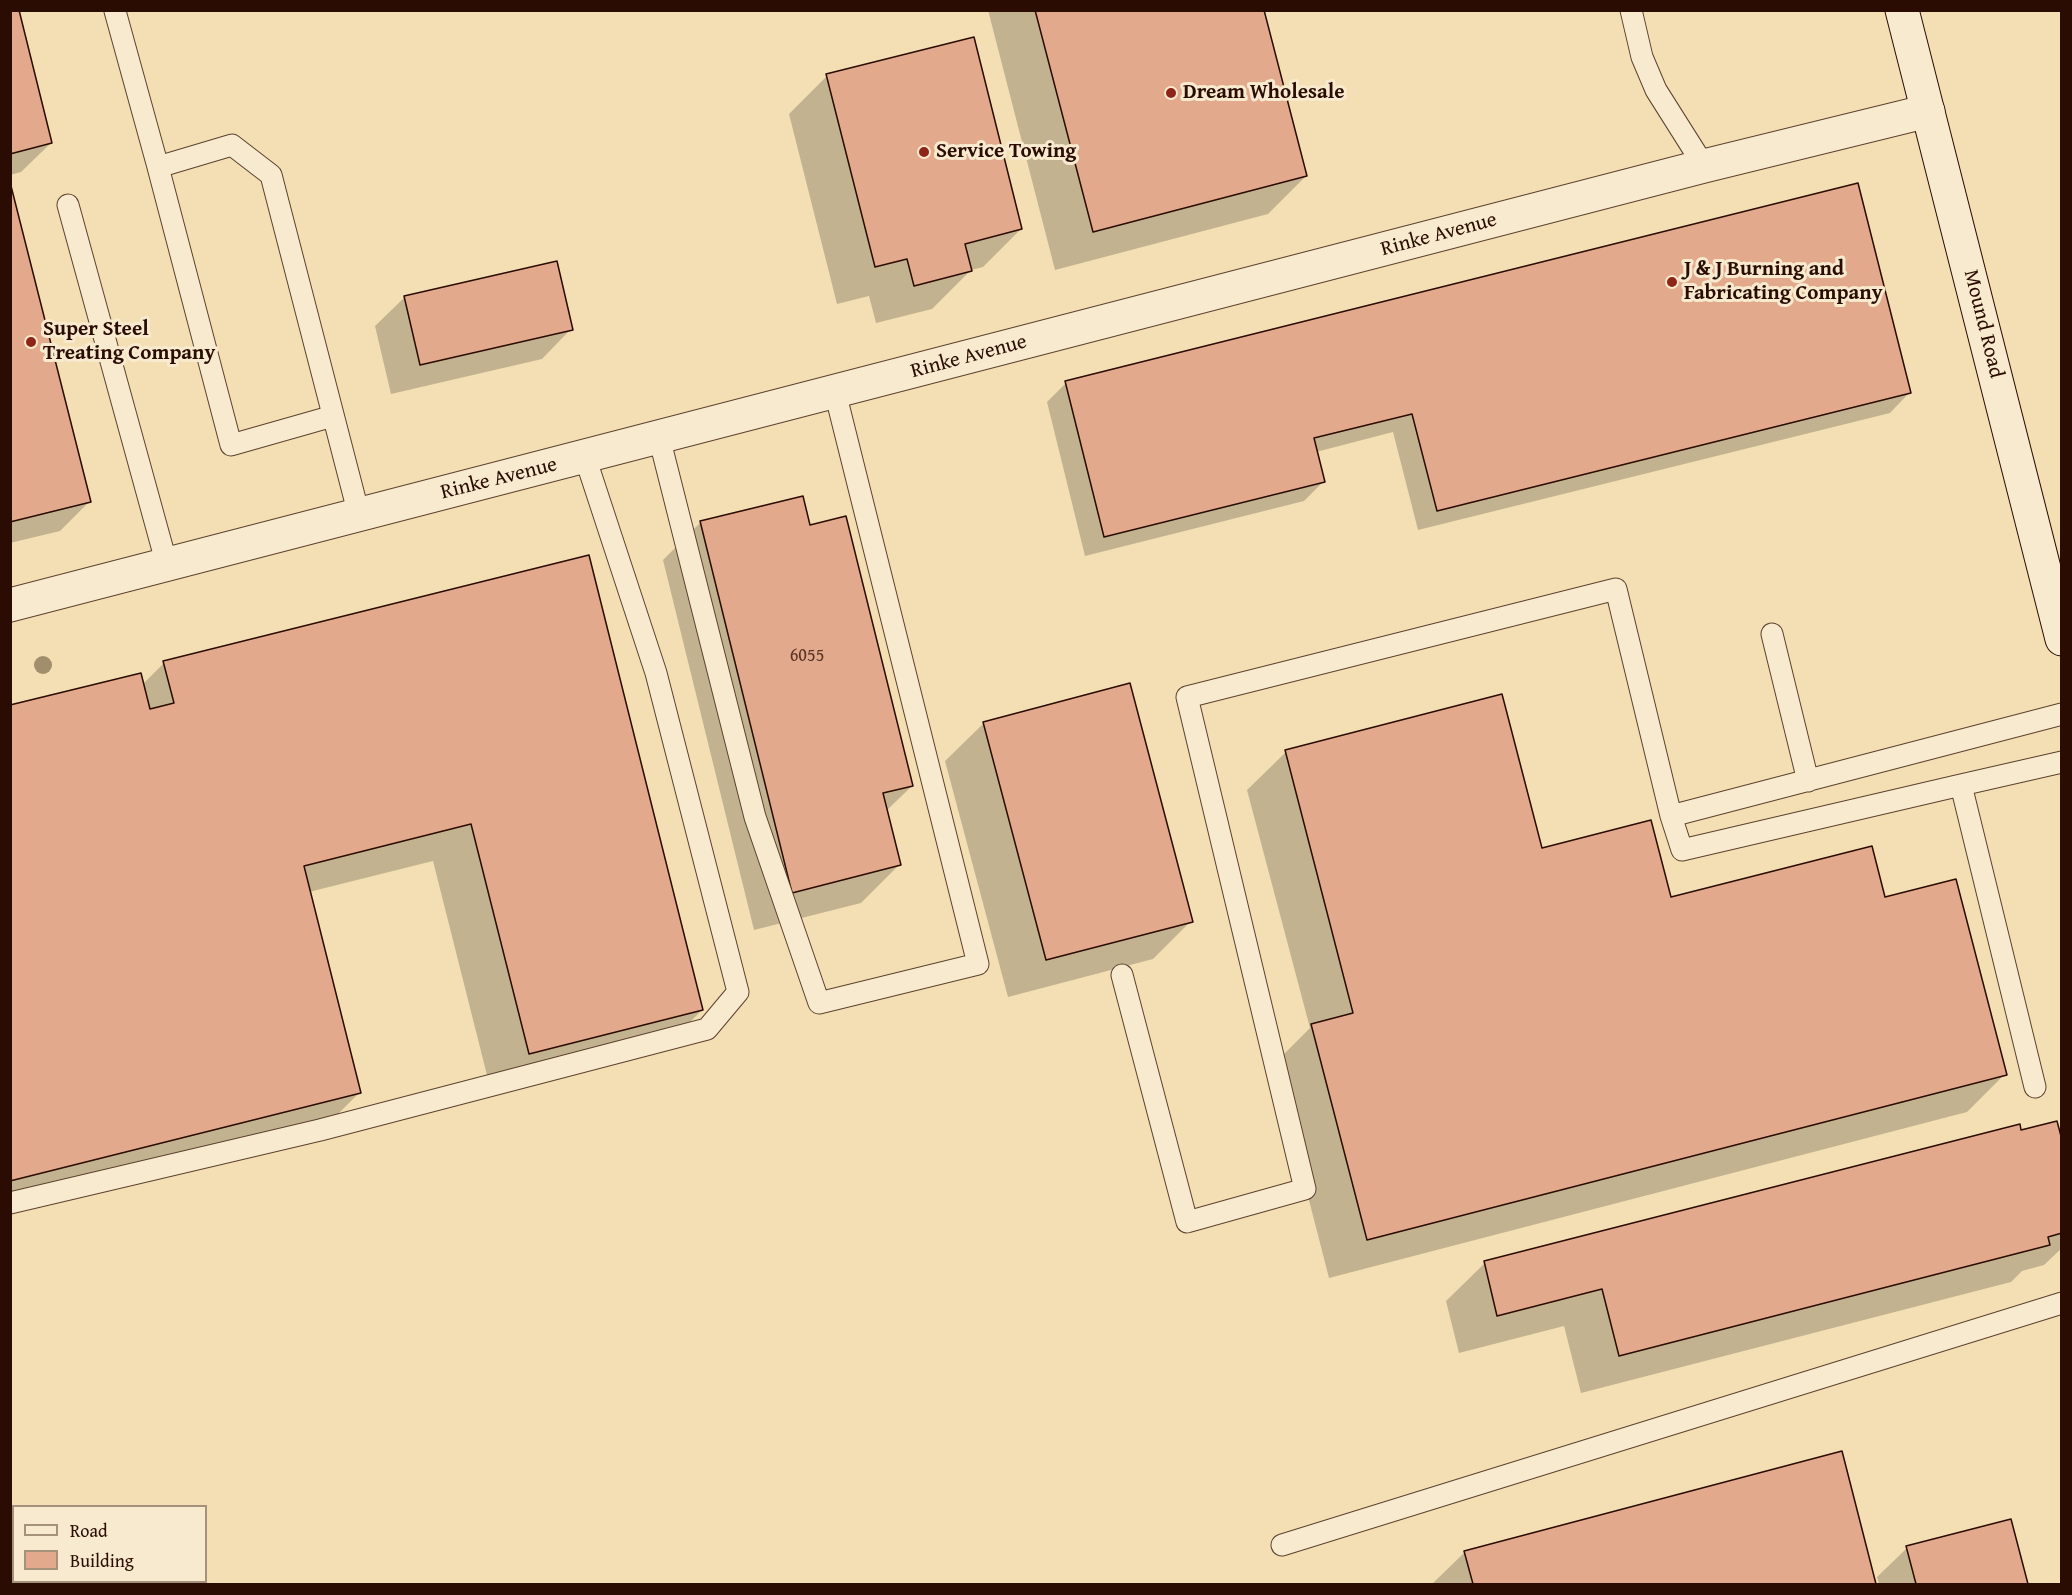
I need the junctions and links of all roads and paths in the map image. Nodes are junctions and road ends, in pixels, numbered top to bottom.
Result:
1 (1631, 10) edge
2 (1902, 10) edge
3 (115, 11) edge
4 (1928, 111) junction
5 (1704, 166) junction
6 (158, 167) junction
7 (68, 205) dead end
8 (835, 392) junction
9 (333, 416) junction
10 (659, 437) junction
11 (585, 457) junction
12 (359, 515) junction
13 (167, 565) junction
14 (10, 605) edge
15 (1772, 634) dead end
16 (2061, 639) edge
17 (2061, 714) edge
18 (2061, 762) edge
19 (1808, 781) junction
20 (1961, 785) junction
21 (1671, 816) junction
22 (1122, 975) dead end
23 (2035, 1087) dead end
24 (10, 1203) edge
25 (2061, 1303) edge
26 (1282, 1545) dead end

1 - 5 lane
2 - 4 street, Mound Road
3 - 6 lane
4 - 5 street, Rinke Avenue
4 - 16 street, Mound Road
5 - 8 street, Rinke Avenue
6 - 9 lane
6 - 9 lane
7 - 13 lane
8 - 10 street, Rinke Avenue
8 - 10 lane
9 - 12 lane
10 - 11 street, Rinke Avenue
11 - 12 street, Rinke Avenue
11 - 24 lane
12 - 13 street, Rinke Avenue
13 - 14 street, Rinke Avenue
15 - 19 lane
17 - 19 lane
18 - 20 lane
19 - 21 lane
20 - 21 lane
20 - 23 lane
21 - 22 lane
25 - 26 lane

